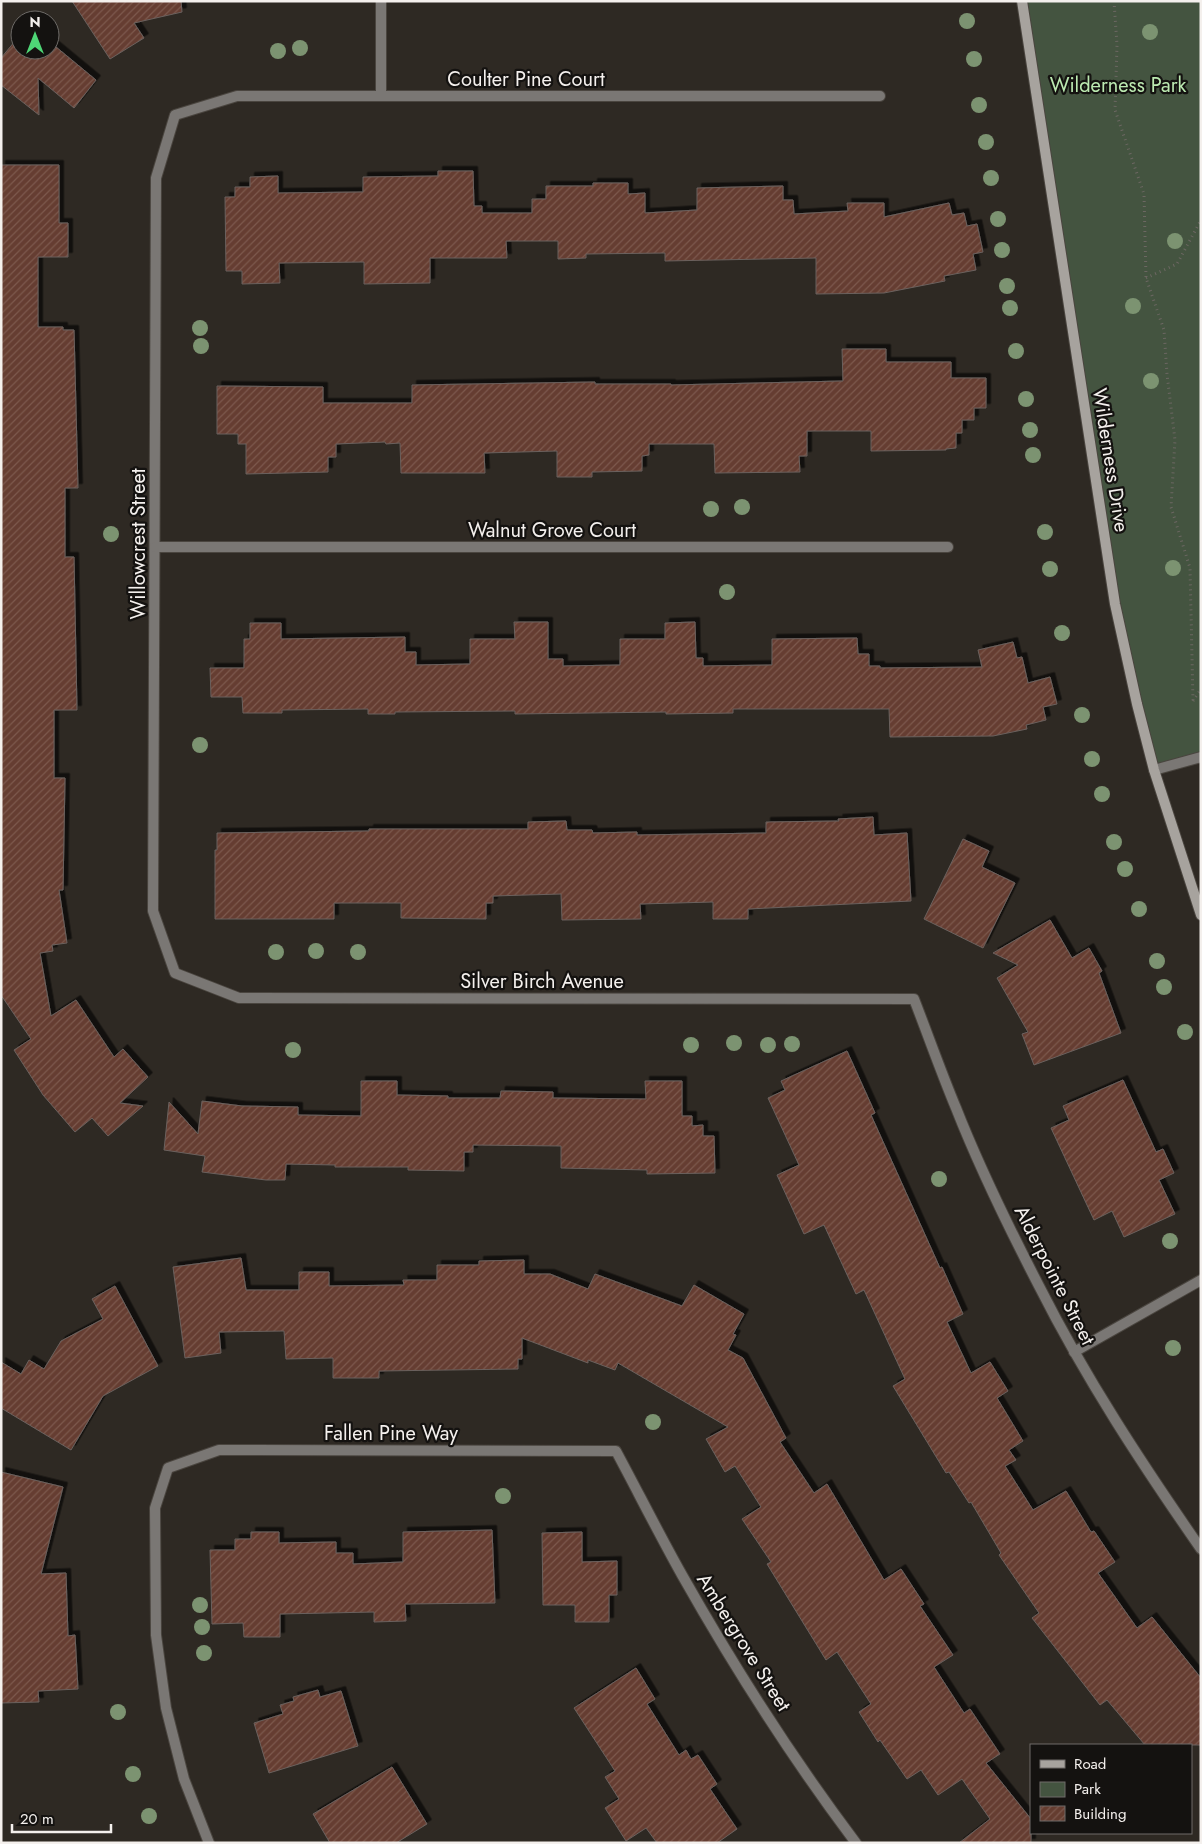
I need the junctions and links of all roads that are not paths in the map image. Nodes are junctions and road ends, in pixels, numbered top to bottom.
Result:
1 (381, 1) edge
2 (1022, 1) edge
3 (381, 96) junction
4 (880, 96) dead end
5 (175, 115) joint
6 (155, 547) junction
7 (948, 547) dead end
8 (1201, 756) edge
9 (1154, 770) junction
10 (1201, 915) edge
11 (175, 973) joint
12 (914, 999) joint
13 (1201, 1280) edge
14 (1074, 1352) junction
15 (616, 1451) joint
16 (1201, 1549) edge
17 (209, 1843) edge
18 (856, 1843) edge

1 - 3 street
2 - 9 street, Wilderness Drive
3 - 4 street, Coulter Pine Court
3 - 5 street, Coulter Pine Court
5 - 6 street, Willowcrest Street
6 - 7 street, Walnut Grove Court
6 - 11 street, Willowcrest Street
8 - 9 street
9 - 10 street, Wilderness Drive
11 - 12 street, Silver Birch Avenue
12 - 14 street, Alderpointe Street
13 - 14 street
14 - 16 street, Alderpointe Street
15 - 17 street, Fallen Pine Way
15 - 18 street, Ambergrove Street

